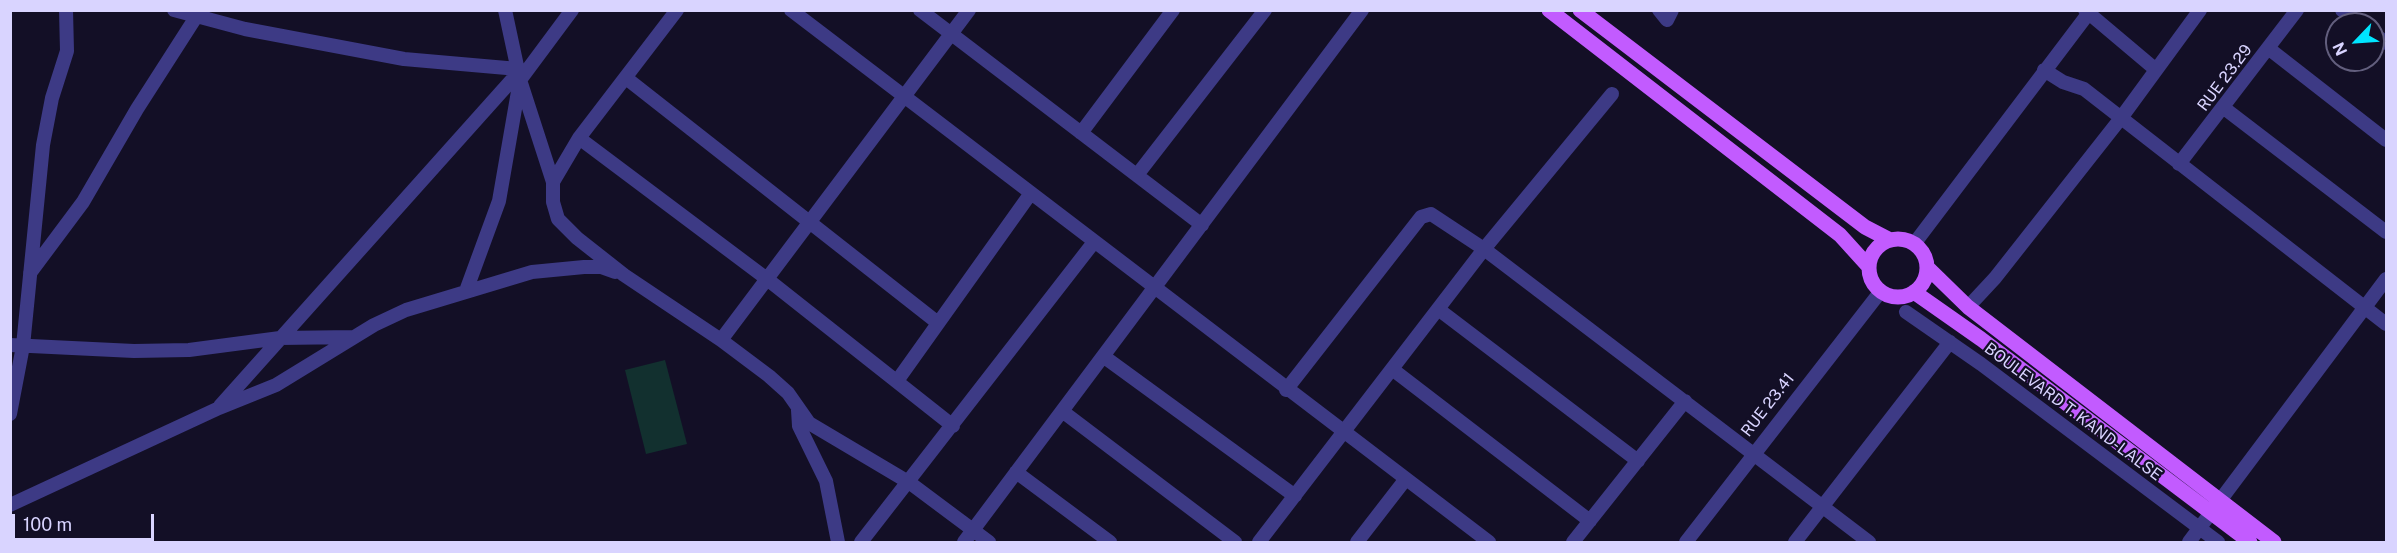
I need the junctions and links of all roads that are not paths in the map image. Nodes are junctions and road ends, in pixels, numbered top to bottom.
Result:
1 (66, 10) edge
2 (174, 10) edge
3 (505, 10) edge
4 (572, 10) edge
5 (677, 10) edge
6 (791, 10) edge
7 (920, 10) edge
8 (969, 10) edge
9 (1173, 10) edge
10 (1265, 10) edge
11 (1362, 10) edge
12 (1549, 10) edge
13 (1580, 10) edge
14 (1659, 10) edge
15 (1672, 10) edge
16 (2200, 10) edge
17 (2297, 10) edge
18 (2088, 11) edge
19 (201, 14) edge
20 (951, 34) junction
21 (2268, 48) junction
22 (2155, 69) junction
23 (2044, 70) junction
24 (519, 74) junction
25 (626, 78) junction
26 (1612, 94) dead end
27 (904, 97) junction
28 (2224, 108) junction
29 (2121, 118) junction
30 (1081, 133) junction
31 (579, 138) junction
32 (2386, 140) edge
33 (2179, 164) junction
34 (1137, 175) junction
35 (552, 182) junction
36 (1031, 193) junction
37 (810, 222) junction
38 (1202, 225) junction
39 (2386, 232) edge
40 (1890, 240) junction
41 (1094, 242) junction
42 (1914, 244) junction
43 (1484, 249) junction
44 (1869, 267) junction
45 (1927, 267) junction
46 (29, 274) junction
47 (624, 275) junction
48 (767, 279) junction
49 (2386, 279) edge
50 (1155, 287) junction
51 (466, 291) junction
52 (1881, 291) junction
53 (1914, 292) junction
54 (1968, 307) junction
55 (2366, 308) junction
56 (1437, 309) junction
57 (1906, 312) dead end
58 (938, 323) junction
59 (2386, 324) edge
60 (354, 337) junction
61 (280, 338) junction
62 (721, 340) junction
63 (1950, 342) junction
64 (17, 346) edge
65 (1103, 356) junction
66 (1392, 369) junction
67 (897, 381) junction
68 (1286, 390) junction
69 (1685, 401) junction
70 (219, 408) junction
71 (798, 410) junction
72 (1062, 411) junction
73 (10, 414) edge
74 (953, 426) junction
75 (1344, 433) junction
76 (1753, 454) junction
77 (1638, 461) junction
78 (1016, 472) junction
79 (1405, 480) junction
80 (910, 483) junction
81 (1295, 496) junction
82 (10, 505) edge
83 (1823, 506) junction
84 (2216, 507) junction
85 (1590, 521) junction
86 (2200, 529) junction
87 (973, 530) junction
88 (838, 543) edge
89 (861, 543) edge
90 (964, 543) edge
91 (989, 543) edge
92 (1110, 543) edge
93 (1235, 543) edge
94 (1259, 543) edge
95 (1357, 543) edge
96 (1489, 543) edge
97 (1573, 543) edge
98 (1686, 543) edge
99 (1795, 543) edge
100 (1869, 543) edge
101 (2189, 543) edge
102 (2218, 543) edge
103 (2250, 543) edge
104 (2274, 543) edge

1 - 46 street
2 - 19 street
3 - 24 street
4 - 24 street
5 - 25 street
6 - 27 street
7 - 20 street
8 - 20 street
9 - 30 street
10 - 34 street
11 - 38 street
12 - 44 main road
13 - 40 main road
14 - 15 street
16 - 22 street
17 - 21 street, RUE 23.29
18 - 22 street
18 - 23 street
19 - 24 street
19 - 46 street
20 - 27 street
20 - 30 street
21 - 28 street, RUE 23.29
21 - 32 street
22 - 29 street
23 - 29 street
23 - 42 street
24 - 35 street
24 - 51 street
24 - 61 street
25 - 31 street
25 - 37 street
26 - 43 street
27 - 36 street
27 - 37 street
28 - 33 street, RUE 23.29
28 - 39 street
29 - 33 street
29 - 54 street
30 - 34 street
31 - 35 street
31 - 48 street
33 - 55 street
34 - 38 street
35 - 47 street
36 - 41 street
36 - 58 street
37 - 48 street
37 - 58 street
38 - 50 street
40 - 42 main road
40 - 44 main road
41 - 50 street
41 - 74 street
42 - 45 main road
43 - 56 street
43 - 68 street
43 - 69 street
44 - 52 main road
45 - 53 main road
45 - 54 main road
46 - 64 street
47 - 51 street
47 - 62 street
48 - 62 street
48 - 67 street
49 - 55 street
50 - 65 street
50 - 68 street
51 - 60 street
52 - 53 main road
52 - 76 street, RUE 23.41
53 - 84 main road
54 - 84 main road
55 - 59 street
55 - 84 street
56 - 66 street
56 - 77 street
57 - 63 street, BOULEVARD T. KAND-LALSE
58 - 67 street
60 - 61 street
60 - 70 street
61 - 64 street
61 - 70 street
62 - 71 street
63 - 83 street
63 - 86 street, BOULEVARD T. KAND-LALSE
64 - 73 street
65 - 72 street
65 - 81 street
66 - 75 street
66 - 85 street
67 - 74 street
68 - 75 street
69 - 76 street
69 - 77 street
70 - 82 street
71 - 80 street
71 - 88 street
72 - 78 street
72 - 93 street
74 - 80 street
75 - 79 street
75 - 81 street
76 - 83 street
76 - 98 street, RUE 23.41
77 - 85 street
78 - 87 street
78 - 92 street
79 - 95 street
79 - 96 street
80 - 87 street
80 - 89 street
81 - 94 street
83 - 99 street
83 - 100 street
84 - 86 street
84 - 103 main road
84 - 104 main road
85 - 97 street
86 - 101 street
86 - 102 street, BOULEVARD T. KAND-LALSE
87 - 90 street
87 - 91 street

